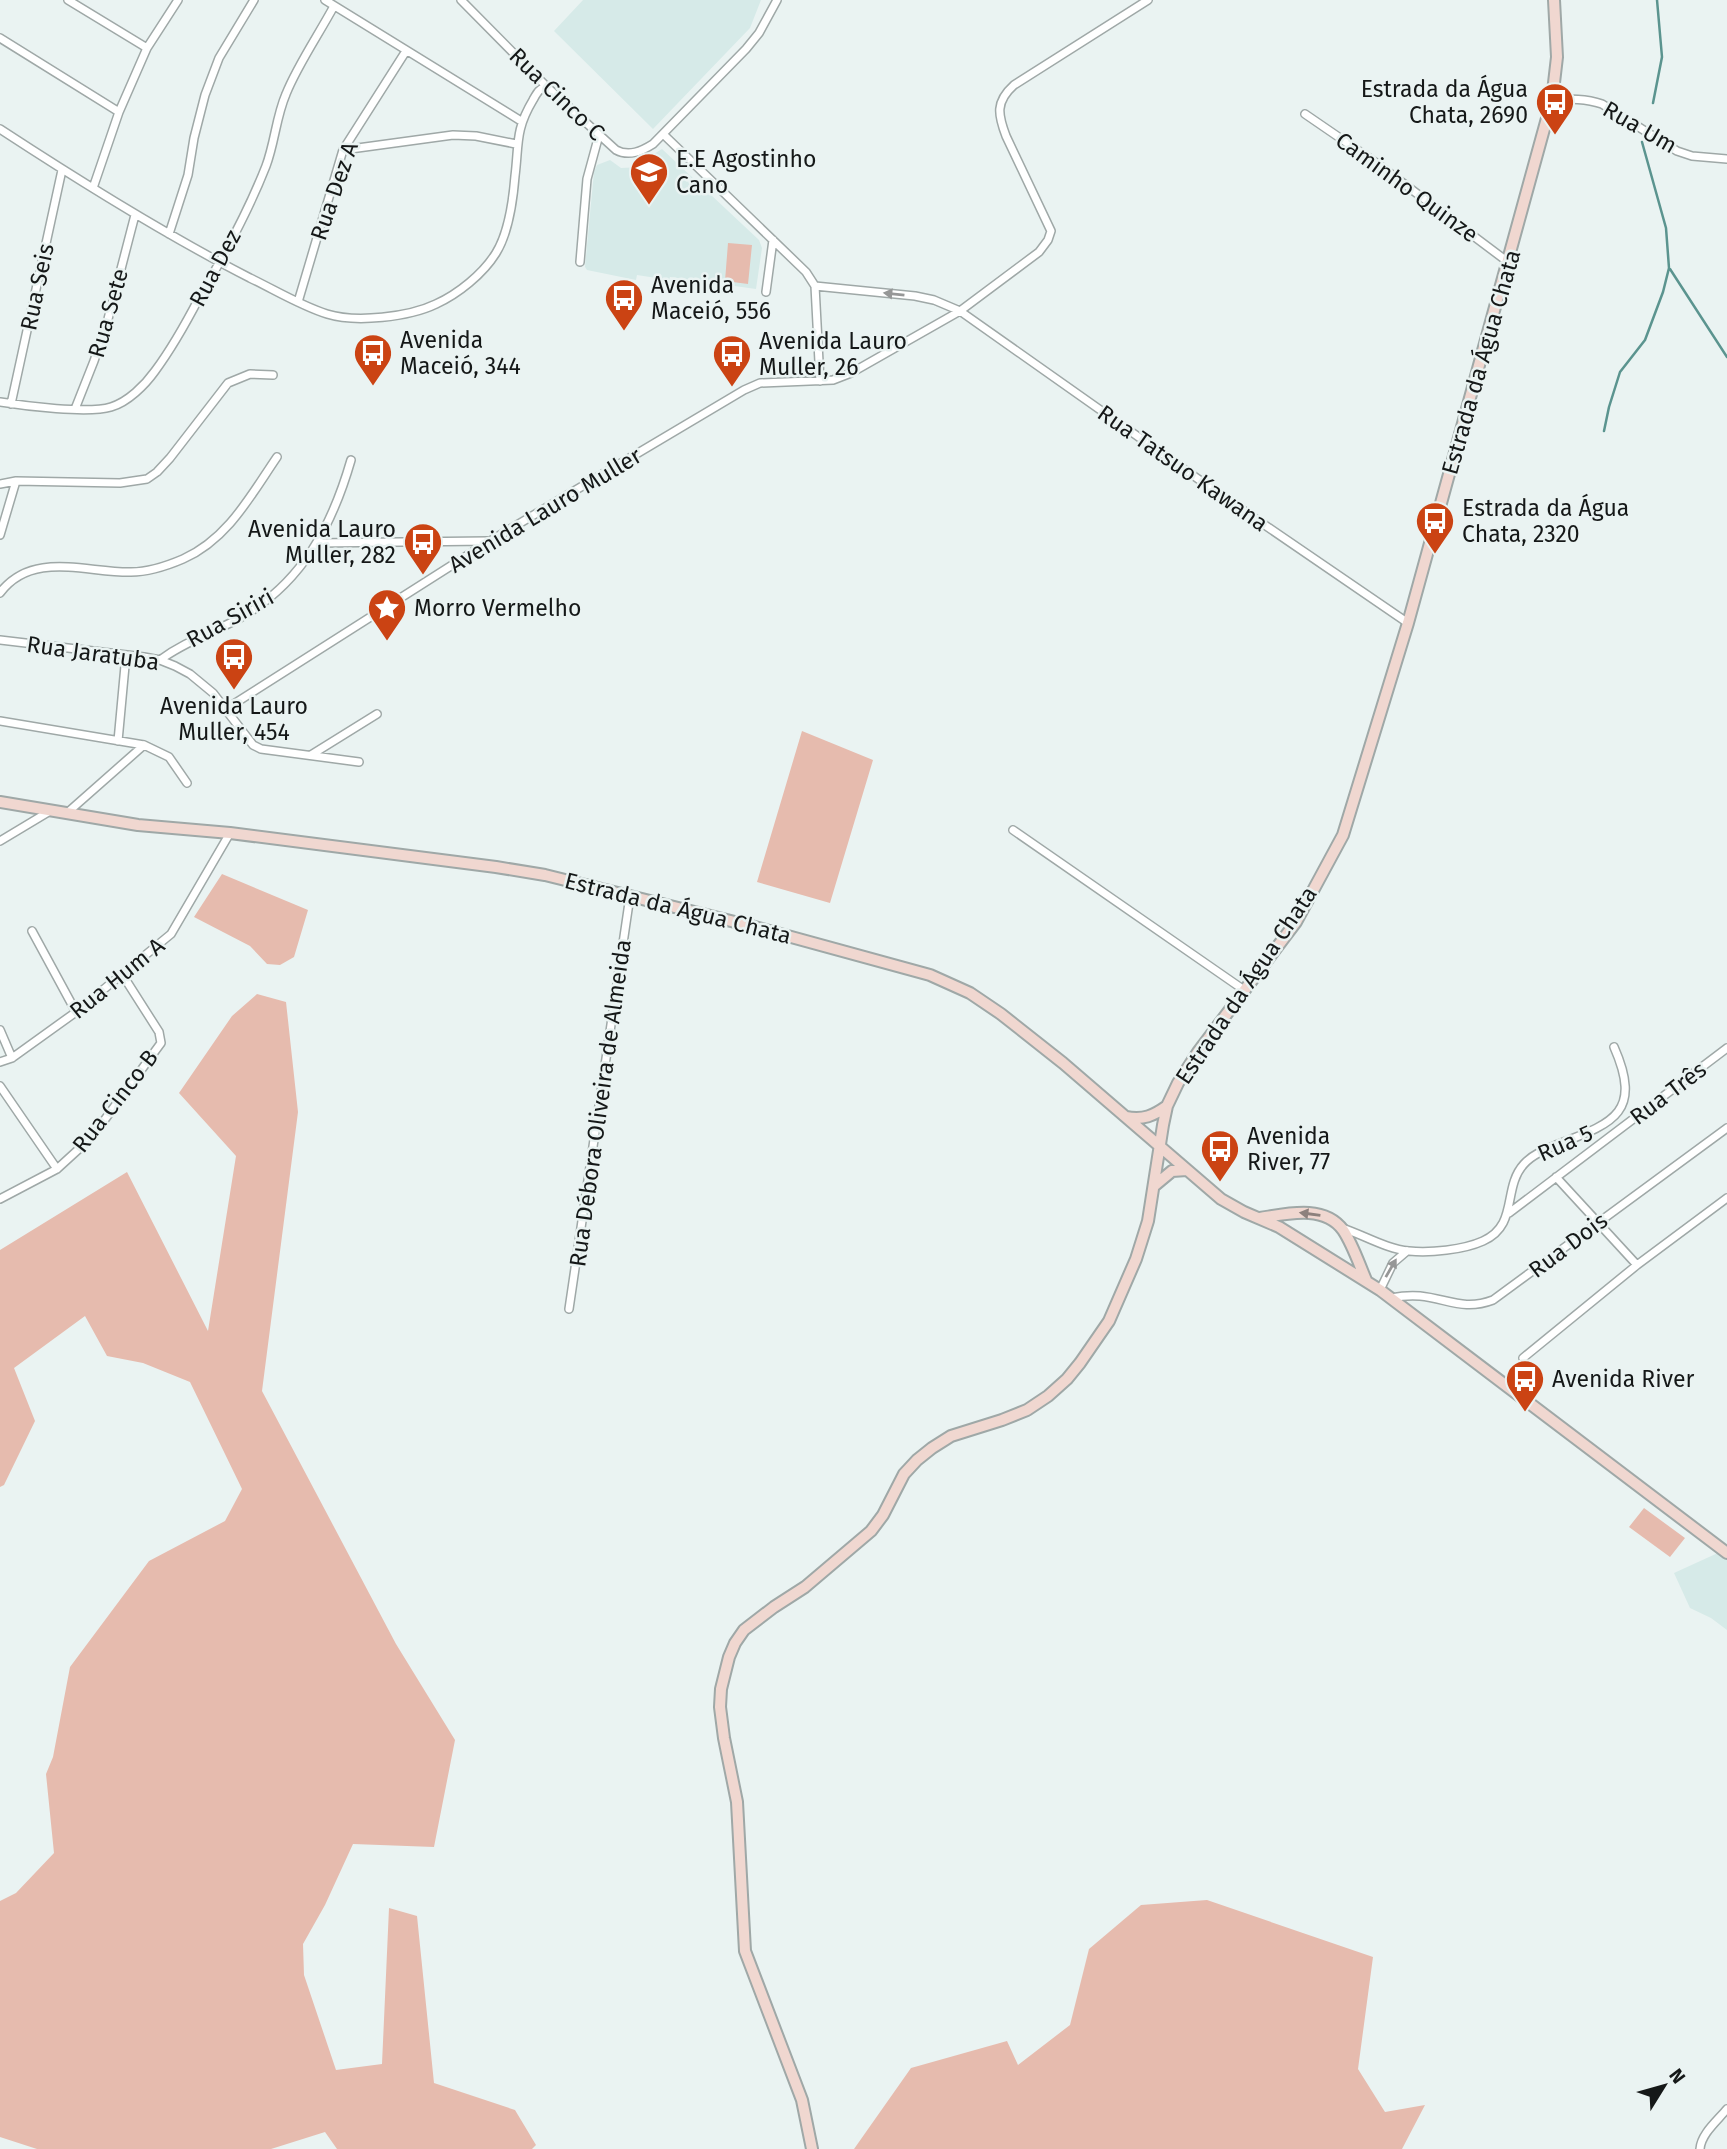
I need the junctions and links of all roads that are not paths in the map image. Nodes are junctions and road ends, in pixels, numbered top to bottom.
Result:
1 (68, 0) edge
2 (178, 0) edge
3 (254, 0) edge
4 (325, 0) edge
5 (461, 0) edge
6 (777, 0) edge
7 (1149, 0) edge
8 (1553, 0) edge
9 (334, 6) junction
10 (0, 38) edge
11 (147, 48) junction
12 (406, 51) junction
13 (547, 86) junction
14 (1552, 100) junction
15 (119, 112) junction
16 (1304, 114) dead end
17 (521, 121) junction
18 (0, 129) edge
19 (663, 134) junction
20 (599, 135) junction
21 (516, 145) junction
22 (343, 150) junction
23 (1727, 159) edge
24 (62, 170) junction
25 (93, 188) junction
26 (135, 215) junction
27 (169, 234) junction
28 (773, 240) junction
29 (220, 262) junction
30 (580, 262) dead end
31 (1509, 262) junction
32 (815, 286) junction
33 (766, 292) dead end
34 (298, 302) junction
35 (960, 311) junction
36 (273, 375) dead end
37 (820, 381) junction
38 (0, 402) edge
39 (11, 404) junction
40 (75, 409) junction
41 (277, 457) dead end
42 (351, 460) dead end
43 (16, 481) junction
44 (0, 484) edge
45 (0, 534) edge
46 (491, 541) junction
47 (317, 543) junction
48 (3, 584) edge
49 (0, 593) edge
50 (1408, 623) junction
51 (0, 640) edge
52 (126, 655) junction
53 (160, 660) junction
54 (226, 709) junction
55 (377, 714) dead end
56 (0, 721) edge
57 (118, 741) junction
58 (144, 745) junction
59 (310, 755) junction
60 (359, 762) dead end
61 (187, 783) dead end
62 (0, 802) edge
63 (51, 810) junction
64 (67, 813) junction
65 (1013, 830) dead end
66 (230, 833) junction
67 (0, 841) edge
68 (630, 895) junction
69 (32, 931) dead end
70 (122, 974) junction
71 (1244, 990) junction
72 (76, 1012) junction
73 (0, 1030) edge
74 (1614, 1047) dead end
75 (1727, 1048) edge
76 (12, 1058) junction
77 (0, 1062) edge
78 (0, 1086) edge
79 (1167, 1106) junction
80 (1124, 1116) junction
81 (1612, 1119) junction
82 (1727, 1128) edge
83 (1619, 1131) junction
84 (1160, 1146) junction
85 (57, 1169) junction
86 (1187, 1170) junction
87 (1556, 1177) junction
88 (1154, 1186) junction
89 (1727, 1198) edge
90 (0, 1199) edge
91 (1508, 1213) junction
92 (1260, 1218) junction
93 (1597, 1223) junction
94 (1342, 1228) junction
95 (1407, 1251) junction
96 (1637, 1265) junction
97 (1366, 1280) junction
98 (1381, 1290) junction
99 (1391, 1298) junction
100 (569, 1309) dead end
101 (1523, 1358) dead end
102 (1727, 1553) edge
103 (1727, 2109) edge
104 (812, 2149) edge
105 (1700, 2149) edge

1 - 11 street
2 - 11 street
3 - 27 street
4 - 9 street
5 - 13 street, Rua Cinco C
6 - 19 street
7 - 35 street
8 - 14 street, Estrada da Água Chata
9 - 12 street
9 - 29 street, Rua Dez
10 - 15 street
11 - 15 street
12 - 17 street
12 - 22 street, Rua Dez A
13 - 17 street
13 - 20 street, Rua Cinco C
14 - 23 street, Rua Um
14 - 31 street, Estrada da Água Chata
15 - 25 street
16 - 31 street, Caminho Quinze
17 - 21 street
18 - 24 street
19 - 20 street, Rua Cinco C
19 - 28 street
20 - 30 street
21 - 22 street
21 - 34 street
22 - 34 street, Rua Dez A
24 - 25 street
24 - 39 street, Rua Seis
25 - 26 street
26 - 27 street
26 - 40 street, Rua Sete
27 - 29 street
28 - 32 street
28 - 33 street
29 - 34 street
29 - 40 street, Rua Dez
31 - 50 street, Estrada da Água Chata
35 -> 32 street, Rua Tatsuo Kawana
32 - 37 street
35 - 37 street
35 - 50 street, Rua Tatsuo Kawana
36 - 43 street
37 - 46 street, Avenida Lauro Muller
38 - 39 street, Rua Dez
39 - 40 street, Rua Dez
41 - 48 street
42 - 47 street, Rua Siriri
43 - 44 street
43 - 45 street
46 - 47 street
46 - 54 street, Avenida Lauro Muller
47 - 53 street, Rua Siriri
48 - 49 street
50 - 71 street, Estrada da Água Chata
51 - 52 street, Rua Jaratuba
52 - 53 street, Rua Jaratuba
52 - 57 street
53 - 54 street, Rua Jaratuba
54 - 59 street, Rua Jaratuba
55 - 59 street
56 - 57 street
57 - 58 street
58 - 61 street
58 - 64 street
59 - 60 street, Rua Jaratuba
62 - 63 street, Estrada da Água Chata
63 - 64 street, Estrada da Água Chata
63 - 67 street
64 - 66 street, Estrada da Água Chata
65 - 71 street
66 - 68 street, Estrada da Água Chata
66 - 70 street, Rua Hum A
68 - 80 street, Estrada da Água Chata
68 - 100 street, Rua Débora Oliveira de Almeida
69 - 72 street
70 - 72 street, Rua Hum A
70 - 85 street, Rua Cinco B
71 - 79 street, Estrada da Água Chata
72 - 76 street, Rua Hum A
73 - 76 street
74 - 81 street, Rua 5
75 - 83 street, Rua Três
76 - 77 street, Rua Hum A
78 - 85 street
79 - 80 street
79 - 84 street, Estrada da Água Chata
80 - 84 street, Estrada da Água Chata
81 - 83 street
81 - 91 street, Rua 5
82 - 93 street, Rua Dois
83 - 87 street, Rua Três
84 - 86 street
84 - 88 street
85 - 90 street, Rua Cinco B
86 - 88 street
86 - 92 street
87 - 91 street, Rua Três
87 - 93 street
88 - 104 street
89 - 96 street
91 - 95 street, Rua 5
94 -> 92 street
92 - 97 street
93 - 96 street
93 - 99 street, Rua Dois
94 - 95 street
94 - 97 street
98 -> 95 street
96 - 101 street
97 - 98 street
98 - 99 street
99 - 102 street
103 - 105 street

